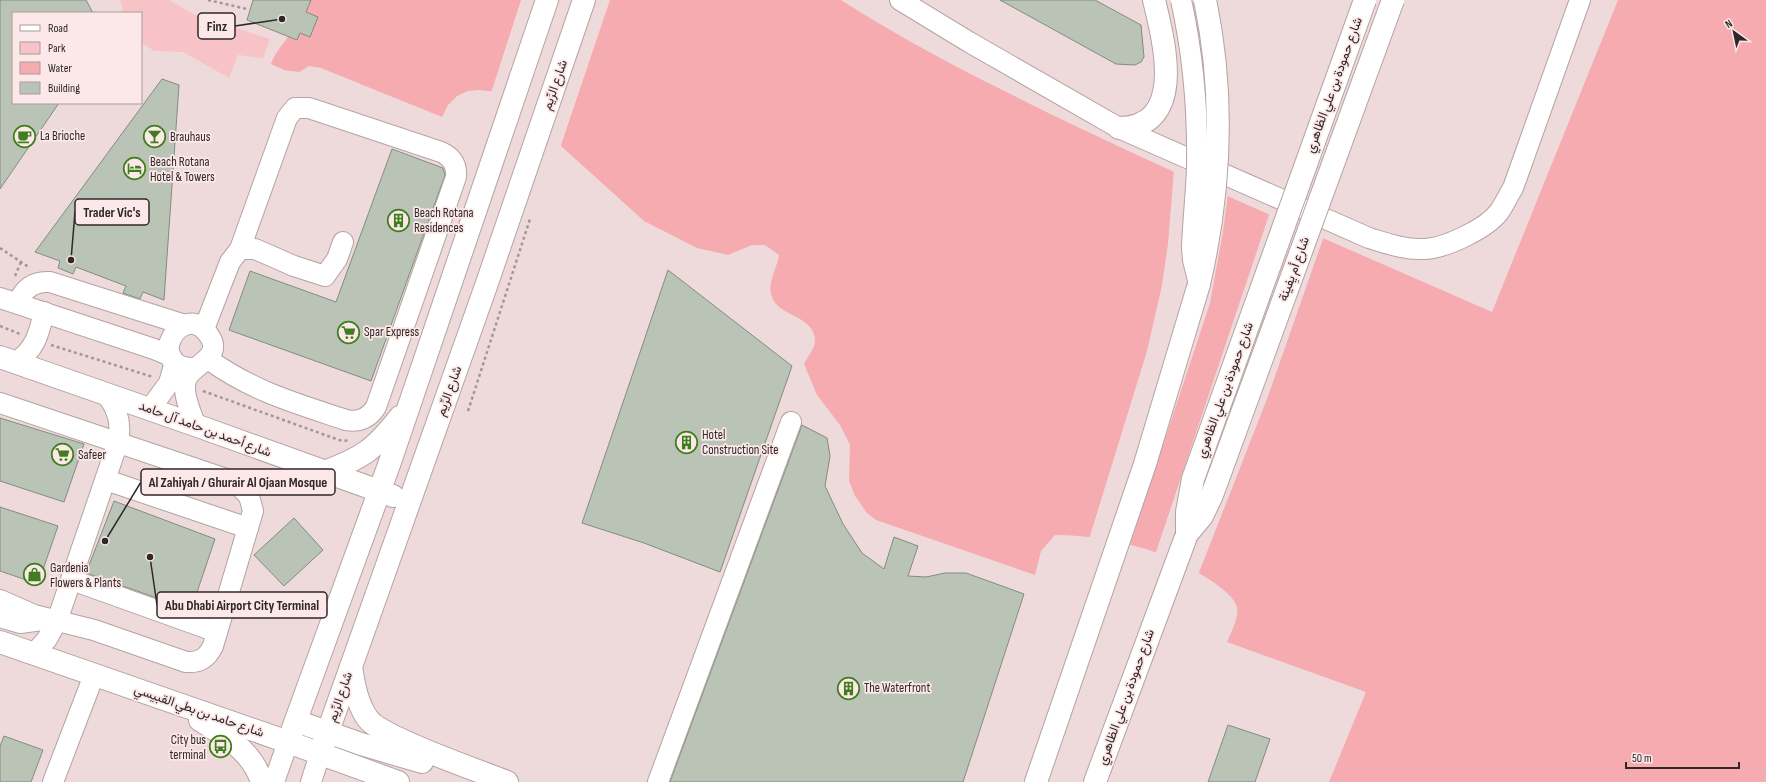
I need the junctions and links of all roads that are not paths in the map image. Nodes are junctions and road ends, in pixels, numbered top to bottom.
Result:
1 (547, 0) edge
2 (584, 0) edge
3 (900, 0) edge
4 (1154, 0) edge
5 (1181, 0) edge
6 (1205, 0) edge
7 (1365, 0) edge
8 (1385, 0) edge
9 (1393, 0) edge
10 (1580, 0) edge
11 (1119, 128) junction
12 (1308, 212) junction
13 (343, 242) dead end
14 (240, 249) junction
15 (1199, 284) junction
16 (9, 301) edge
17 (44, 312) junction
18 (185, 325) junction
19 (204, 329) junction
20 (173, 359) junction
21 (8, 360) edge
22 (201, 364) junction
23 (107, 395) junction
24 (0, 403) edge
25 (411, 403) junction
26 (150, 409) junction
27 (791, 422) dead end
28 (195, 425) junction
29 (118, 442) junction
30 (324, 472) junction
31 (106, 480) junction
32 (380, 492) junction
33 (409, 502) junction
34 (248, 528) junction
35 (1187, 534) junction
36 (72, 580) junction
37 (0, 588) edge
38 (9, 603) edge
39 (0, 617) edge
40 (51, 620) junction
41 (217, 632) junction
42 (0, 642) edge
43 (34, 654) junction
44 (351, 666) junction
45 (94, 675) junction
46 (170, 701) junction
47 (296, 721) junction
48 (328, 732) junction
49 (288, 742) junction
50 (320, 754) junction
51 (1037, 776) edge
52 (53, 782) edge
53 (262, 782) edge
54 (274, 782) edge
55 (310, 782) edge
56 (398, 782) edge
57 (493, 782) edge
58 (507, 782) edge
59 (658, 782) edge
60 (1095, 782) edge

1 - 25 main road
2 - 33 main road, شارع الرِّيم
3 - 11 street
4 - 11 main road
5 - 15 street, bridge
6 - 15 main road, bridge
7 - 35 main road, شارع حمودة بن علي الظاهري, bridge
8 - 12 street, شارع حمودة بن علي الظاهري
9 - 35 main road, شارع أم يِفينة, bridge
10 - 12 street
11 - 12 street
13 - 14 street
14 - 19 street
14 - 22 street
15 - 51 main road
16 - 17 street
16 - 18 street
17 - 20 street
17 - 21 street
18 - 19 street
18 - 20 street
19 - 22 street
20 - 22 street
20 - 26 street
21 - 23 main road, شارع أحمد بن حامد آل حامد
22 - 28 street
23 - 26 main road, شارع أحمد بن حامد آل حامد
23 - 29 street
24 - 29 street
25 - 30 main road
25 - 32 main road
26 - 28 main road, شارع أحمد بن حامد آل حامد
27 - 59 street
28 - 30 main road, شارع أحمد بن حامد آل حامد
29 - 31 street
29 - 34 street
30 - 32 main road, شارع أحمد بن حامد آل حامد
31 - 34 street
31 - 36 street
32 - 33 main road, شارع أحمد بن حامد آل حامد
32 - 47 main road
33 - 44 main road, شارع الرِّيم
34 - 41 street
35 - 60 main road, شارع حمودة بن علي الظاهري
36 - 40 street
36 - 41 street
37 - 38 street
38 - 40 street
39 - 40 street
40 - 41 street
40 - 43 street
42 - 43 main road, شارع حامد بن بطي القبيسي
43 - 45 main road, شارع حامد بن بطي القبيسي
44 - 48 main road, شارع الرِّيم
44 - 58 main road
45 - 46 main road, شارع حامد بن بطي القبيسي
45 - 52 street
46 - 49 main road, شارع حامد بن بطي القبيسي
46 - 53 main road
47 - 48 main road
47 - 49 main road
48 - 50 main road, شارع الرِّيم
48 - 57 main road
49 - 50 main road, شارع حامد بن بطي القبيسي
49 - 54 street
50 - 55 street, شارع الرِّيم
50 - 56 main road, شارع حامد بن بطي القبيسي

